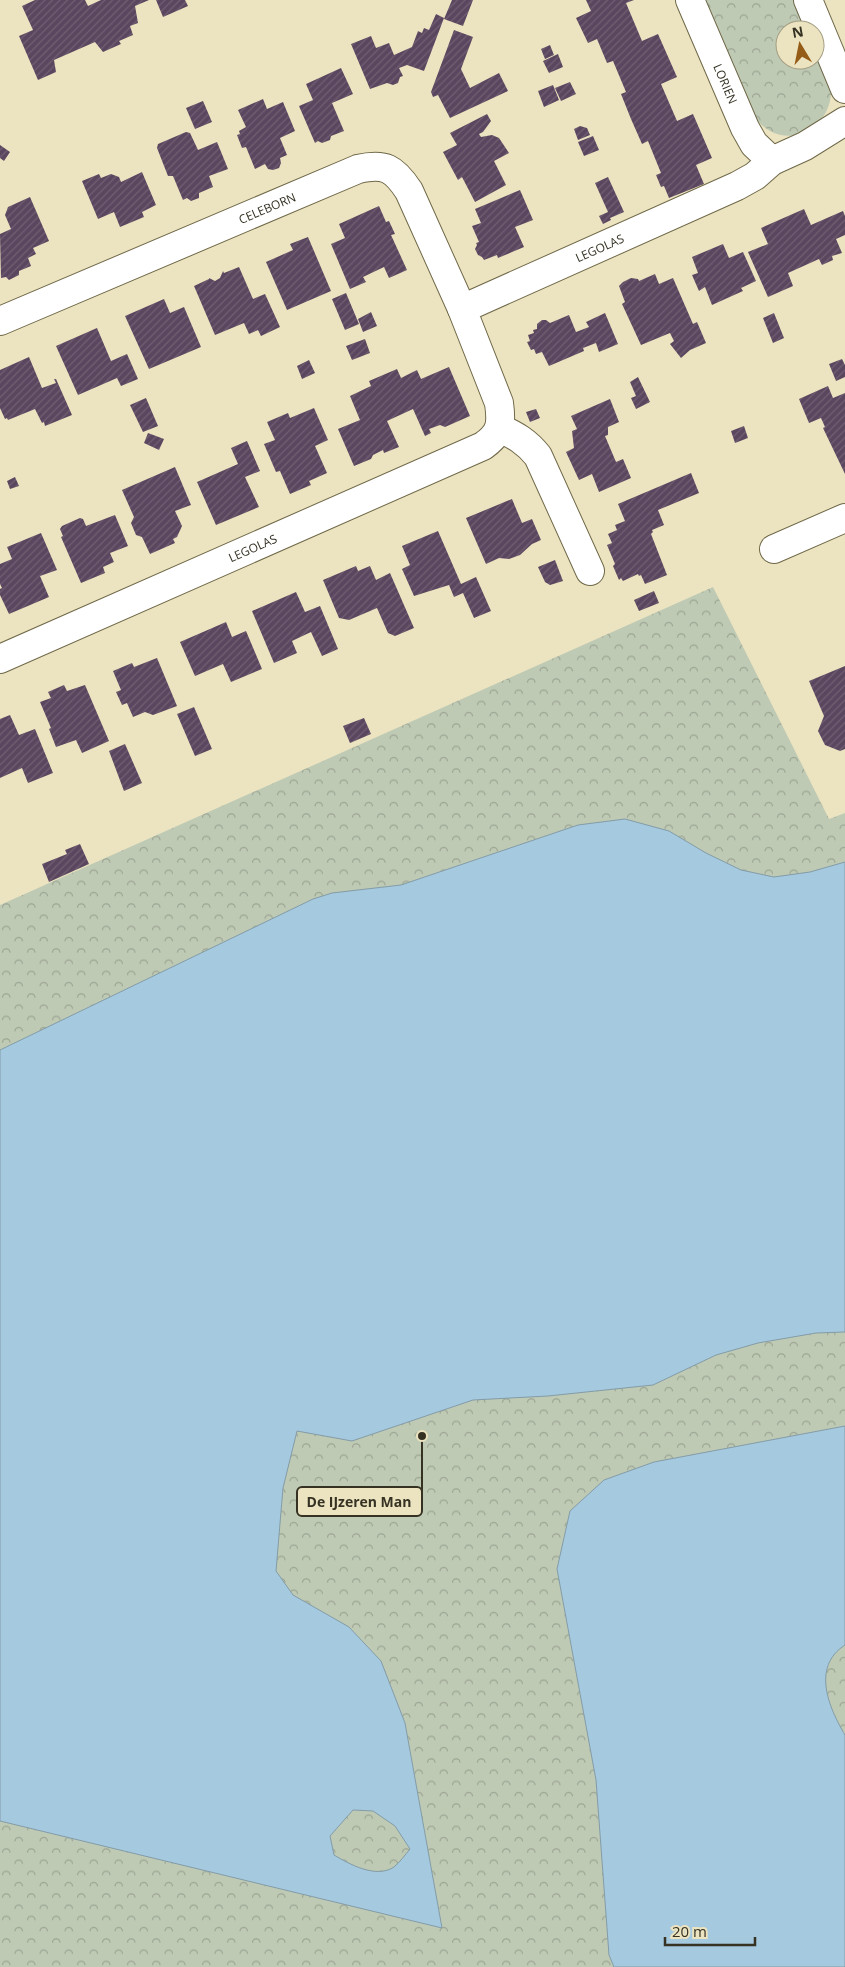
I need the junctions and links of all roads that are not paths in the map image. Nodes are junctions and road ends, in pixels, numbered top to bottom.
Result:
1 (690, 0) edge
2 (808, 0) edge
3 (845, 89) edge
4 (845, 121) edge
5 (772, 161) junction
6 (462, 308) junction
7 (0, 321) edge
8 (499, 428) junction
9 (845, 518) edge
10 (774, 549) dead end
11 (590, 571) dead end
12 (0, 659) edge

1 - 5 street, LORIEN
2 - 3 street
4 - 5 street, LEGOLAS
5 - 6 street, LEGOLAS
6 - 7 street, CELEBORN
6 - 8 street
8 - 11 street
8 - 12 street, LEGOLAS
9 - 10 street

